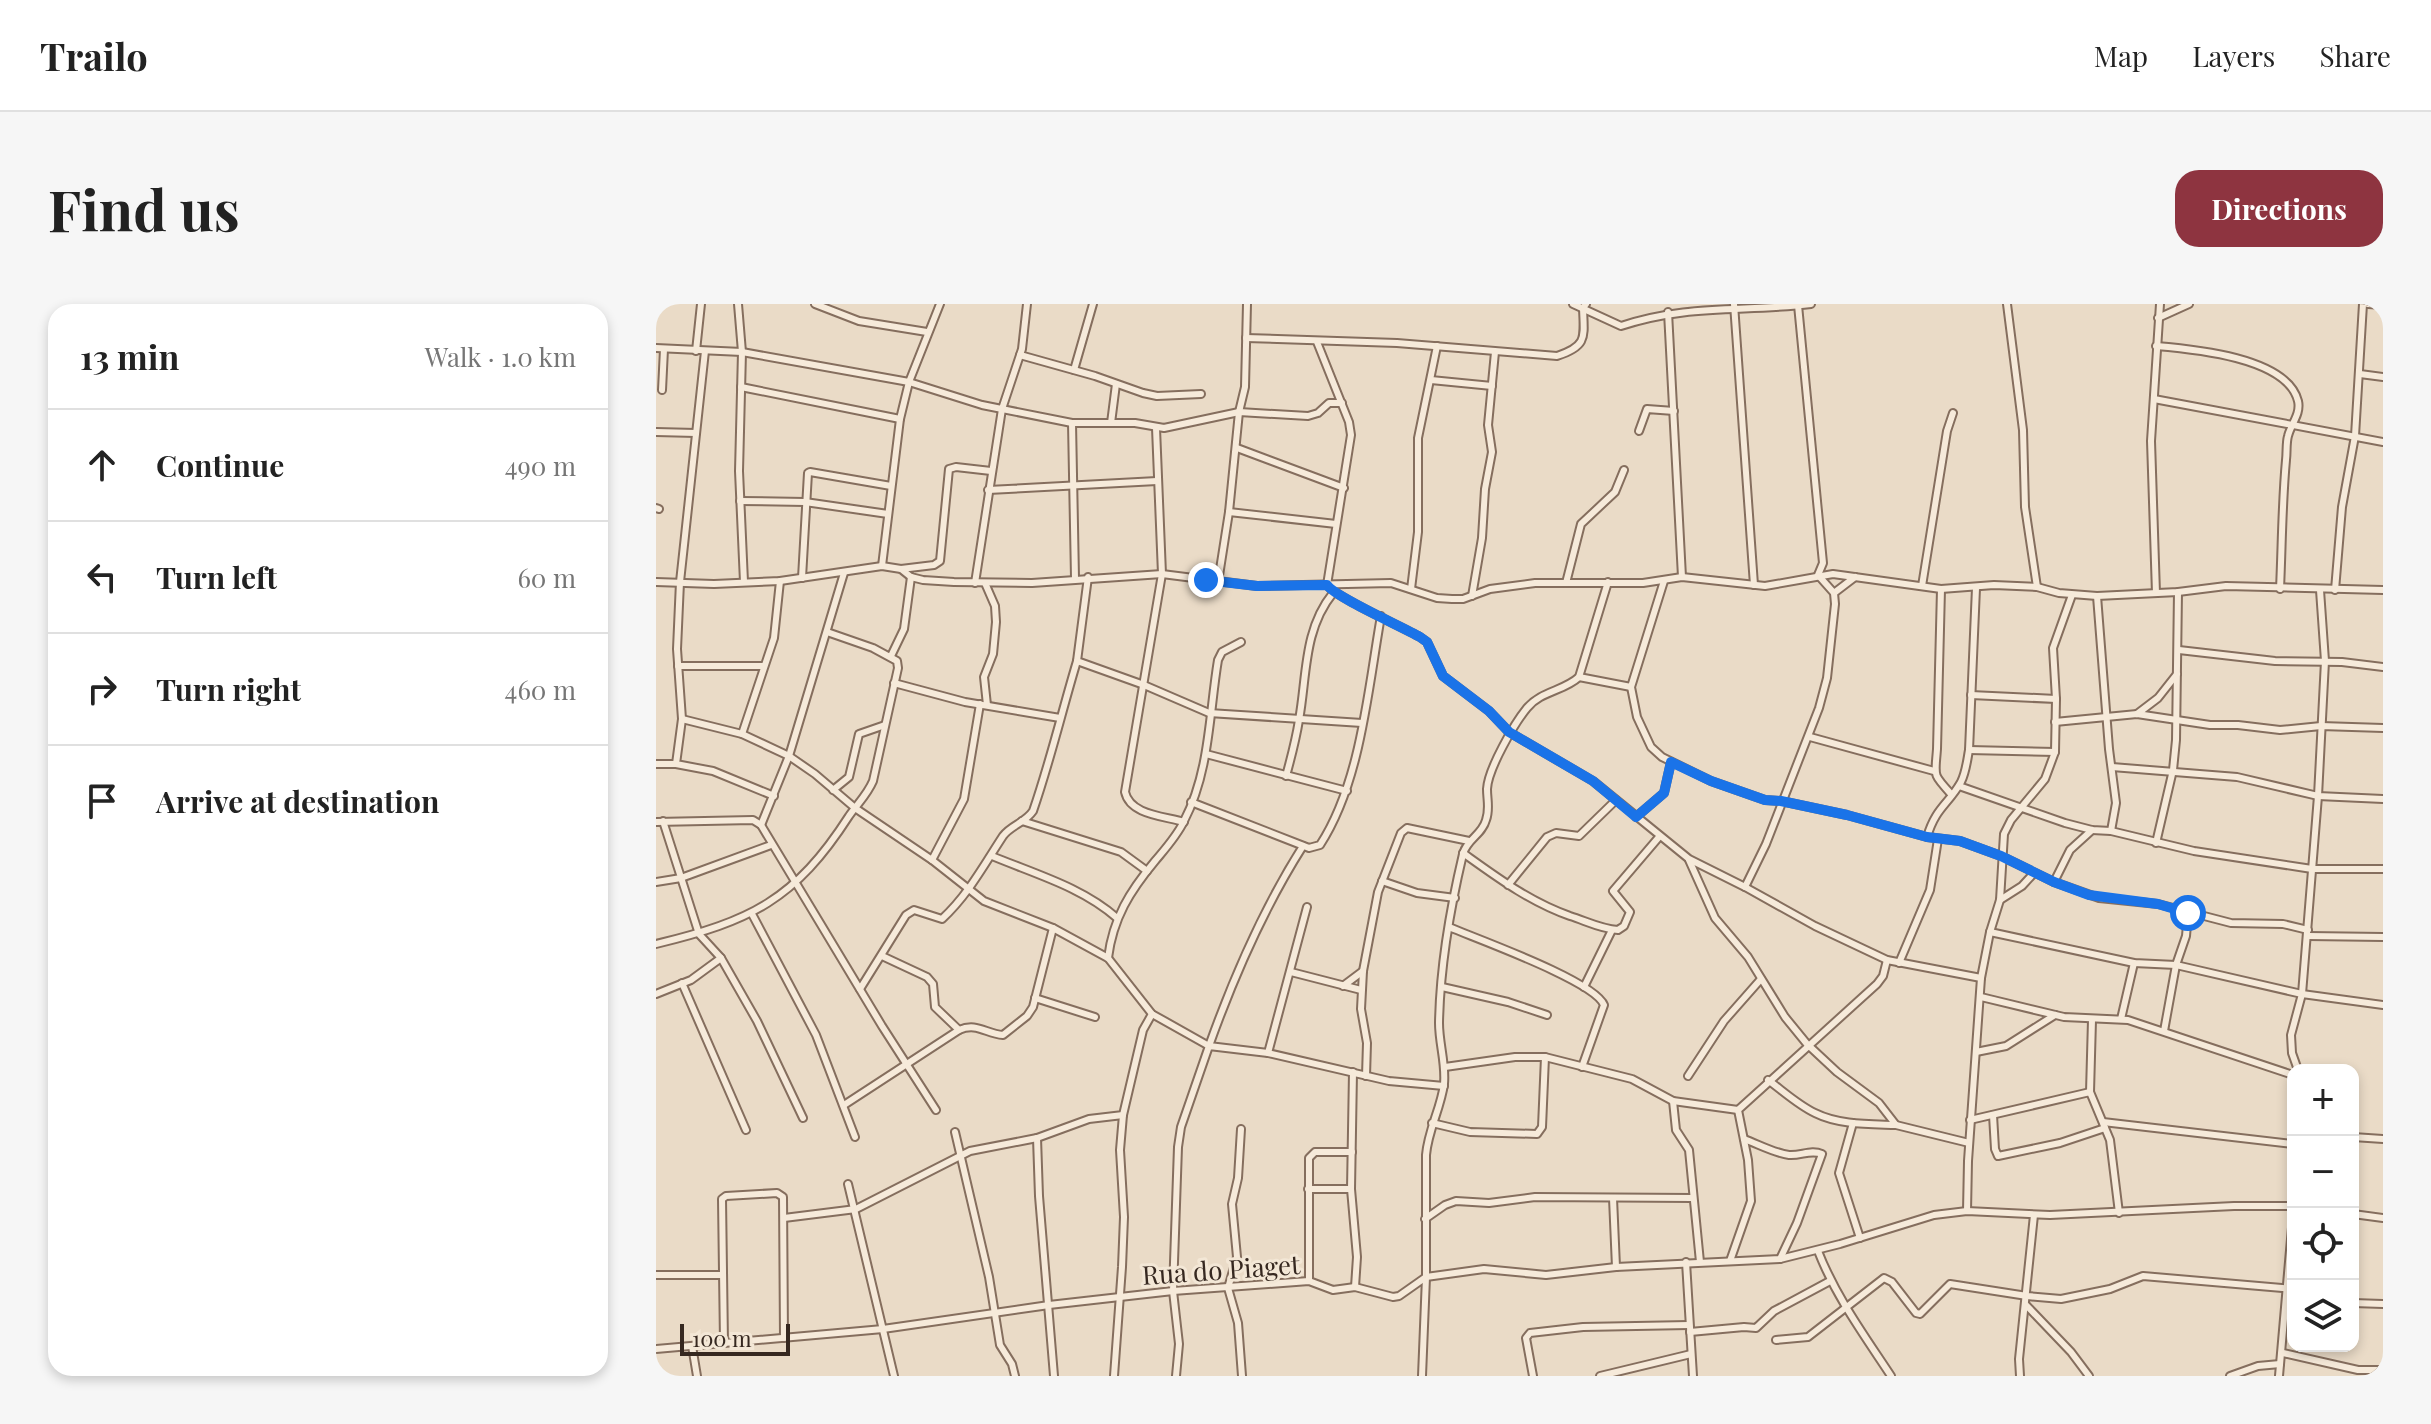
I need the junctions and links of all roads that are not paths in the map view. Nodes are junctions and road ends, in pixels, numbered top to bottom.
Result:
1 (701, 304) edge
2 (738, 304) edge
3 (815, 304) edge
4 (940, 304) edge
5 (1027, 304) edge
6 (1093, 304) edge
7 (1247, 304) edge
8 (1573, 304) edge
9 (1811, 304) edge
10 (2007, 304) edge
11 (2160, 304) edge
12 (2189, 304) edge
13 (2366, 304) edge
14 (1798, 305) edge
15 (2383, 305) edge
16 (1584, 306) edge
17 (1734, 306) edge
18 (833, 308) edge
19 (1668, 312) junction
20 (2158, 318) junction
21 (927, 332) junction
22 (1246, 338) junction
23 (1317, 342) junction
24 (1437, 346) junction
25 (2156, 346) junction
26 (656, 348) edge
27 (664, 349) junction
28 (696, 351) junction
29 (705, 351) junction
30 (742, 352) junction
31 (1495, 352) junction
32 (1020, 355) junction
33 (1074, 370) junction
34 (2360, 374) junction
35 (2383, 377) edge
36 (1431, 380) junction
37 (909, 382) junction
38 (1116, 384) junction
39 (1492, 386) junction
40 (741, 387) junction
41 (662, 390) dead end
42 (1201, 394) dead end
43 (2154, 399) junction
44 (1342, 403) junction
45 (1002, 409) junction
46 (1674, 411) junction
47 (1239, 412) junction
48 (1953, 413) dead end
49 (900, 419) junction
50 (1072, 423) junction
51 (1111, 423) junction
52 (2292, 425) junction
53 (1156, 428) junction
54 (1639, 431) dead end
55 (656, 432) edge
56 (696, 433) junction
57 (2355, 436) junction
58 (2383, 442) edge
59 (1237, 448) junction
60 (1624, 470) dead end
61 (991, 471) junction
62 (1157, 481) junction
63 (891, 486) junction
64 (1072, 487) junction
65 (1344, 488) junction
66 (988, 490) junction
67 (740, 501) junction
68 (805, 502) junction
69 (1229, 512) junction
70 (888, 514) junction
71 (1336, 524) junction
72 (1823, 563) junction
73 (882, 566) junction
74 (901, 569) junction
75 (844, 573) junction
76 (1162, 574) junction
77 (1833, 574) junction
78 (1818, 575) junction
79 (911, 577) junction
80 (1088, 577) junction
81 (1682, 577) junction
82 (1855, 577) junction
83 (802, 578) junction
84 (1075, 578) junction
85 (780, 581) junction
86 (1664, 581) junction
87 (656, 582) edge
88 (680, 582) junction
89 (744, 582) junction
90 (1218, 582) junction
91 (1608, 582) junction
92 (975, 583) junction
93 (985, 583) junction
94 (1566, 583) junction
95 (1327, 585) junction
96 (1754, 585) junction
97 (1922, 586) junction
98 (2037, 587) junction
99 (1976, 588) junction
100 (1411, 589) junction
101 (1941, 589) junction
102 (2280, 589) junction
103 (2320, 590) junction
104 (2335, 590) junction
105 (2383, 590) edge
106 (2178, 592) junction
107 (1333, 593) junction
108 (1834, 593) junction
109 (2156, 593) junction
110 (2072, 595) junction
111 (1472, 596) junction
112 (2097, 596) junction
113 (1381, 616) junction
114 (827, 632) junction
115 (1241, 642) dead end
116 (2179, 650) junction
117 (891, 656) junction
118 (1077, 661) junction
119 (2325, 661) junction
120 (678, 666) junction
121 (764, 666) junction
122 (2383, 667) edge
123 (2178, 673) junction
124 (1579, 677) junction
125 (894, 683) junction
126 (1144, 685) junction
127 (1631, 687) junction
128 (1971, 695) junction
129 (2056, 699) junction
130 (983, 705) junction
131 (1209, 713) junction
132 (2137, 714) junction
133 (1060, 718) junction
134 (682, 719) junction
135 (2107, 719) junction
136 (1300, 720) junction
137 (2177, 720) junction
138 (2055, 722) junction
139 (1362, 723) junction
140 (885, 725) junction
141 (2321, 726) junction
142 (2383, 728) edge
143 (1509, 732) junction
144 (742, 734) junction
145 (1810, 737) junction
146 (1969, 750) junction
147 (2055, 752) junction
148 (1206, 754) junction
149 (789, 756) junction
150 (1671, 762) junction
151 (656, 764) edge
152 (676, 764) junction
153 (2112, 767) junction
154 (2173, 770) junction
155 (1934, 771) junction
156 (1286, 776) junction
157 (1959, 786) junction
158 (833, 790) junction
159 (1347, 791) junction
160 (1951, 794) junction
161 (774, 796) junction
162 (2318, 796) junction
163 (2383, 799) edge
164 (1616, 800) junction
165 (1781, 801) junction
166 (1191, 802) junction
167 (855, 808) junction
168 (2021, 809) junction
169 (1636, 817) junction
170 (1022, 821) junction
171 (660, 822) edge
172 (1184, 822) junction
173 (761, 825) junction
174 (2092, 830) junction
175 (2111, 831) junction
176 (1659, 837) junction
177 (1927, 837) junction
178 (1938, 839) junction
179 (1469, 841) junction
180 (2156, 843) junction
181 (771, 845) junction
182 (1303, 846) junction
183 (1463, 853) junction
184 (992, 856) junction
185 (2001, 856) junction
186 (1689, 859) junction
187 (932, 860) junction
188 (2312, 869) junction
189 (2383, 869) edge
190 (1147, 871) junction
191 (2034, 873) junction
192 (681, 878) junction
193 (1382, 881) junction
194 (656, 882) edge
195 (2054, 882) junction
196 (795, 884) junction
197 (1508, 885) junction
198 (1745, 887) junction
199 (968, 890) junction
200 (1455, 898) junction
201 (2000, 900) junction
202 (1307, 907) dead end
203 (2188, 913) junction
204 (752, 914) junction
205 (1117, 918) junction
206 (1449, 927) junction
207 (1053, 928) junction
208 (1612, 930) junction
209 (1990, 932) junction
210 (2308, 933) junction
211 (699, 934) junction
212 (2383, 937) edge
213 (656, 944) edge
214 (882, 956) junction
215 (721, 958) junction
216 (1108, 958) junction
217 (1887, 960) junction
218 (1899, 963) junction
219 (2134, 963) junction
220 (2176, 965) junction
221 (1363, 971) junction
222 (1291, 972) junction
223 (1981, 978) junction
224 (1761, 979) junction
225 (682, 983) junction
226 (1343, 986) junction
227 (1442, 987) junction
228 (1584, 987) junction
229 (860, 989) junction
230 (1361, 990) junction
231 (656, 994) edge
232 (2302, 994) junction
233 (1981, 997) junction
234 (1035, 998) junction
235 (2383, 1005) edge
236 (1152, 1014) junction
237 (1547, 1015) dead end
238 (2055, 1015) junction
239 (1095, 1017) dead end
240 (2121, 1019) junction
241 (2092, 1020) junction
242 (959, 1030) junction
243 (2164, 1031) junction
244 (1807, 1044) junction
245 (1209, 1046) junction
246 (1976, 1052) junction
247 (1268, 1053) junction
248 (1545, 1057) junction
249 (2296, 1064) edge
250 (907, 1066) junction
251 (1445, 1067) junction
252 (1582, 1067) junction
253 (1353, 1072) junction
254 (2287, 1073) edge
255 (1366, 1076) junction
256 (1688, 1076) dead end
257 (1768, 1080) junction
258 (1444, 1086) junction
259 (2090, 1092) junction
260 (1673, 1101) junction
261 (844, 1105) junction
262 (936, 1110) dead end
263 (1738, 1110) junction
264 (1123, 1115) junction
265 (1993, 1115) junction
266 (803, 1118) dead end
267 (1970, 1120) junction
268 (1432, 1123) junction
269 (1853, 1123) junction
270 (1896, 1125) junction
271 (2104, 1125) junction
272 (1241, 1129) dead end
273 (746, 1130) dead end
274 (955, 1132) dead end
275 (855, 1137) dead end
276 (2359, 1137) edge
277 (1037, 1138) junction
278 (1744, 1139) junction
279 (2383, 1139) edge
280 (1969, 1143) junction
281 (2287, 1143) edge
282 (1352, 1152) junction
283 (961, 1157) junction
284 (848, 1184) dead end
285 (1308, 1189) junction
286 (1351, 1189) junction
287 (1613, 1198) junction
288 (1693, 1198) junction
289 (2287, 1206) edge
290 (856, 1209) junction
291 (1967, 1211) junction
292 (2119, 1213) junction
293 (2034, 1215) junction
294 (2359, 1215) edge
295 (784, 1218) junction
296 (2383, 1218) edge
297 (1425, 1219) junction
298 (1860, 1238) junction
299 (1818, 1251) junction
300 (1780, 1259) junction
301 (1730, 1261) junction
302 (1686, 1262) junction
303 (1700, 1262) junction
304 (1616, 1267) junction
305 (656, 1275) edge
306 (723, 1275) junction
307 (1426, 1277) junction
308 (1309, 1281) junction
309 (1830, 1281) junction
310 (1355, 1287) junction
311 (1228, 1288) junction
312 (2287, 1288) edge
313 (1173, 1291) junction
314 (1120, 1296) junction
315 (2027, 1296) junction
316 (2359, 1303) edge
317 (2383, 1304) edge
318 (1049, 1305) junction
319 (2026, 1305) junction
320 (1845, 1307) junction
321 (994, 1314) junction
322 (2287, 1316) edge
323 (1689, 1328) junction
324 (883, 1329) junction
325 (784, 1338) junction
326 (1776, 1340) dead end
327 (724, 1343) junction
328 (692, 1346) junction
329 (656, 1349) edge
330 (2283, 1353) junction
331 (1691, 1354) junction
332 (2280, 1364) junction
333 (2383, 1370) edge
334 (697, 1376) edge
335 (894, 1376) edge
336 (1015, 1376) edge
337 (1054, 1376) edge
338 (1114, 1376) edge
339 (1176, 1376) edge
340 (1242, 1376) edge
341 (1422, 1376) edge
342 (1533, 1376) edge
343 (1600, 1376) edge
344 (1693, 1376) edge
345 (1891, 1376) edge
346 (2020, 1376) edge
347 (2089, 1376) edge
348 (2230, 1376) edge
349 (2279, 1376) edge

1 - 28 street
2 - 30 street
3 - 18 street
4 - 21 street
5 - 32 street
6 - 33 street
7 - 22 street
8 - 16 street
9 - 14 street
10 - 98 street
11 - 20 street
12 - 20 street
13 - 15 street
13 - 34 street
14 - 17 street
14 - 72 street
16 - 19 street
16 - 31 street
17 - 19 street
17 - 96 street
18 - 21 street
19 - 46 street
20 - 25 street
21 - 37 street
22 - 23 street
22 - 47 street
23 - 24 street
23 - 44 street
24 - 31 street
24 - 36 street
25 - 43 street
25 - 52 street
26 - 27 street
27 - 28 street
27 - 41 street
28 - 29 street
29 - 30 street
29 - 56 street
30 - 37 street
30 - 40 street
31 - 39 street
32 - 33 street
32 - 45 street
33 - 38 street
34 - 35 street
34 - 57 street
36 - 39 street
36 - 100 street
37 - 45 street
37 - 49 street
38 - 42 street
38 - 51 street
39 - 111 street
40 - 49 street
40 - 67 street
43 - 52 street
43 - 109 street
44 - 47 street
44 - 65 street
45 - 50 street
45 - 61 street
46 - 54 street
46 - 81 street
47 - 53 street
47 - 59 street
48 - 97 street
49 - 63 street
50 - 51 street
50 - 64 street
51 - 53 street
52 - 57 street
52 - 102 street
53 - 62 street
55 - 56 street
56 - 88 street
57 - 58 street
57 - 104 street
59 - 65 street
59 - 69 street
60 - 94 street
61 - 66 street
61 - 74 street
62 - 64 street
62 - 76 street
63 - 68 street
63 - 70 street
64 - 66 street
64 - 84 street
65 - 71 street
66 - 92 street
67 - 68 street
67 - 89 street
68 - 70 street
68 - 83 street
69 - 71 street
69 - 90 street
70 - 73 street
71 - 95 street
72 - 77 street
72 - 78 street
73 - 74 street
73 - 75 street
74 - 79 street
75 - 83 street
75 - 114 street
76 - 80 street
76 - 90 street
76 - 126 street
77 - 78 street
77 - 82 street
78 - 96 street
78 - 108 street
79 - 92 street
79 - 117 street
80 - 84 street
80 - 118 street
81 - 86 street
81 - 96 street
82 - 97 street
82 - 108 street
83 - 85 street
84 - 93 street
85 - 89 street
85 - 121 street
86 - 91 street
86 - 127 street
87 - 88 street
88 - 89 street
88 - 120 street
90 - 95 street
91 - 94 street
91 - 124 street
92 - 93 street
93 - 130 street
94 - 111 street
95 - 100 street
95 - 107 street
97 - 101 street
98 - 99 street
98 - 110 street
99 - 101 street
99 - 128 street
100 - 111 street
101 - 155 street
102 - 103 street
102 - 106 street
103 - 104 street
103 - 119 street
104 - 105 street
106 - 109 street
106 - 116 street
107 - 113 street
107 - 136 street
108 - 145 street
109 - 112 street
110 - 112 street
110 - 129 street
112 - 135 street
113 - 139 street
113 - 143 street
114 - 117 street
114 - 149 street
115 - 131 street
116 - 119 street
116 - 123 street
117 - 125 street
118 - 126 street
118 - 133 street
119 - 122 street
119 - 141 street
120 - 121 street
120 - 134 street
121 - 144 street
123 - 132 street
123 - 137 street
124 - 127 street
124 - 143 street
125 - 130 street
125 - 140 street
126 - 131 street
126 - 172 street
127 - 150 street
128 - 129 street
128 - 146 street
129 - 138 street
130 - 133 street
130 - 187 street
131 - 136 street
131 - 148 street
132 - 135 street
132 - 137 street
133 - 170 street
134 - 144 street
134 - 152 street
135 - 138 street
135 - 153 street
136 - 139 street
136 - 156 street
137 - 141 street
137 - 154 street
138 - 147 street
139 - 159 street
140 - 158 street
140 - 167 street
141 - 142 street
141 - 162 street
143 - 164 street
143 - 179 street
144 - 149 street
145 - 155 street
145 - 165 street
146 - 147 street
146 - 157 street
147 - 168 street
148 - 156 street
148 - 166 street
149 - 158 street
149 - 161 street
150 - 165 street
150 - 169 street
151 - 152 street
152 - 161 street
153 - 154 street
153 - 175 street
154 - 162 street
154 - 180 street
155 - 160 street
156 - 159 street
157 - 160 street
157 - 168 street
158 - 167 street
159 - 182 street
160 - 177 street
161 - 173 street
162 - 163 street
162 - 188 street
164 - 169 street
164 - 197 street
165 - 177 street
165 - 198 street
166 - 172 street
166 - 182 street
167 - 187 street
167 - 196 street
168 - 174 street
168 - 185 street
169 - 176 street
170 - 184 street
170 - 190 street
171 - 173 street
171 - 192 street
172 - 190 street
173 - 181 street
174 - 175 street
174 - 195 street
175 - 180 street
176 - 186 street
176 - 208 street
177 - 178 street
178 - 185 street
178 - 218 street
179 - 183 street
179 - 193 street
180 - 188 street
181 - 192 street
181 - 196 street
182 - 245 street
183 - 197 street
183 - 200 street
184 - 199 street
184 - 205 street
185 - 191 street
185 - 201 street
186 - 198 street
186 - 224 street
187 - 199 street
188 - 189 street
188 - 210 street
190 - 205 street
191 - 195 street
191 - 201 street
192 - 194 street
192 - 211 street
193 - 200 street
193 - 221 street
195 - 203 street
196 - 204 street
196 - 229 street
197 - 208 street
198 - 217 street
199 - 207 street
199 - 214 street
200 - 206 street
201 - 209 street
202 - 222 street
203 - 210 street
203 - 220 street
204 - 211 street
204 - 261 street
205 - 216 street
206 - 227 street
206 - 228 street
207 - 216 street
207 - 234 street
208 - 228 street
209 - 219 street
209 - 223 street
210 - 212 street
210 - 232 street
211 - 213 street
211 - 215 street
214 - 229 street
214 - 242 street
215 - 225 street
215 - 266 street
216 - 236 street
217 - 218 street
217 - 244 street
218 - 223 street
219 - 220 street
219 - 240 street
220 - 232 street
220 - 243 street
221 - 226 street
221 - 230 street
222 - 226 street
222 - 247 street
223 - 233 street
224 - 244 street
224 - 256 street
225 - 231 street
225 - 273 street
226 - 230 street
227 - 237 street
227 - 251 street
228 - 252 street
229 - 250 street
230 - 255 street
232 - 235 street
232 - 249 street
233 - 238 street
233 - 246 street
234 - 239 street
234 - 242 street
236 - 245 street
236 - 264 street
238 - 241 street
238 - 246 street
240 - 241 street
240 - 243 street
241 - 259 street
242 - 250 street
243 - 254 street
244 - 257 street
244 - 270 street
245 - 247 street
245 - 313 street
246 - 267 street
247 - 253 street
248 - 251 street
248 - 252 street
248 - 268 street
250 - 261 street
250 - 262 street
251 - 258 street
252 - 260 street
253 - 255 street
253 - 282 street
255 - 258 street
257 - 263 street
257 - 269 street
258 - 268 street
259 - 265 street
259 - 271 street
260 - 263 street
260 - 288 street
261 - 275 street
263 - 278 street
264 - 277 street
264 - 314 street
265 - 267 street
265 - 271 street
267 - 280 street
268 - 297 street
269 - 270 street
269 - 298 street
270 - 280 street
271 - 281 street
271 - 292 street
272 - 311 street
274 - 283 street
276 - 279 street
277 - 283 street
277 - 318 street
278 - 300 street
278 - 301 street
280 - 291 street
282 - 285 street
282 - 286 street
283 - 290 street
283 - 321 street
284 - 290 street
285 - 286 street
285 - 308 street
286 - 310 street
287 - 288 street
287 - 297 street
287 - 304 street
288 - 303 street
289 - 292 street, Rua do Piaget
290 - 295 street
290 - 324 street
291 - 293 street, Rua do Piaget
291 - 298 street, Rua do Piaget
292 - 293 street, Rua do Piaget
293 - 315 street
294 - 296 street
295 - 306 street
295 - 325 street
297 - 307 street
298 - 299 street, Rua do Piaget
299 - 300 street, Rua do Piaget
299 - 309 street
300 - 301 street, Rua do Piaget
301 - 303 street, Rua do Piaget
302 - 303 street, Rua do Piaget
302 - 304 street, Rua do Piaget
302 - 323 street
304 - 307 street, Rua do Piaget
305 - 306 street
306 - 327 street
307 - 310 street, Rua do Piaget
307 - 341 street
308 - 310 street, Rua do Piaget
308 - 311 street, Rua do Piaget
309 - 320 street
309 - 323 street
311 - 313 street, Rua do Piaget
311 - 340 street
312 - 315 street
313 - 314 street, Rua do Piaget
313 - 339 street
314 - 318 street, Rua do Piaget
314 - 338 street
315 - 319 street
315 - 320 street
316 - 317 street
318 - 321 street, Rua do Piaget
318 - 337 street
319 - 346 street
319 - 347 street
320 - 326 street
320 - 345 street
321 - 324 street, Rua do Piaget
321 - 336 street
322 - 330 street
323 - 331 street
323 - 342 street
324 - 325 street, Rua do Piaget
324 - 335 street
325 - 327 street, Rua do Piaget
327 - 328 street, Rua do Piaget
328 - 329 street, Rua do Piaget
328 - 334 street
330 - 332 street
330 - 333 street
331 - 343 street
331 - 344 street
332 - 348 street
332 - 349 street

